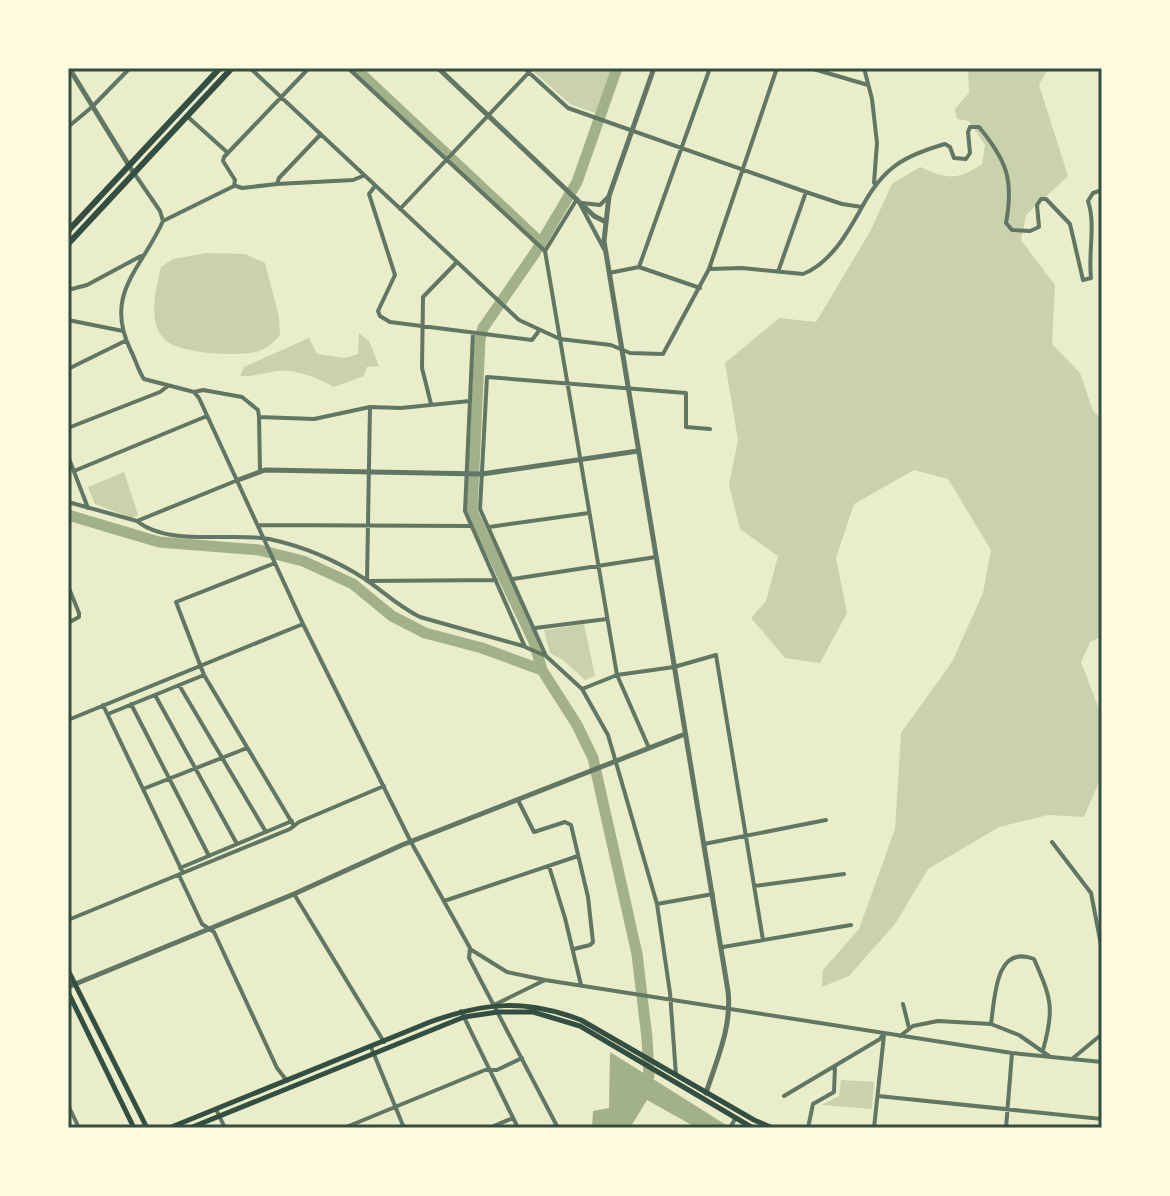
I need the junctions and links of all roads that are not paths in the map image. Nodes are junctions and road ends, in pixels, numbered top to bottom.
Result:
1 (69, 68) edge
2 (130, 68) edge
3 (220, 68) edge
4 (232, 68) edge
5 (250, 68) edge
6 (309, 68) edge
7 (348, 68) edge
8 (438, 68) edge
9 (654, 68) edge
10 (710, 68) edge
11 (777, 68) edge
12 (810, 68) edge
13 (864, 68) edge
14 (529, 69) edge
15 (868, 85) junction
16 (281, 97) junction
17 (92, 107) junction
18 (187, 115) junction
19 (488, 115) junction
20 (68, 127) edge
21 (631, 132) junction
22 (320, 135) junction
23 (681, 148) junction
24 (228, 153) junction
25 (448, 157) junction
26 (131, 168) junction
27 (742, 170) junction
28 (363, 176) junction
29 (875, 183) junction
30 (277, 184) junction
31 (234, 186) junction
32 (375, 186) junction
33 (1102, 190) edge
34 (806, 192) junction
35 (609, 196) junction
36 (574, 197) junction
37 (862, 207) junction
38 (400, 209) junction
39 (163, 221) junction
40 (604, 221) junction
41 (69, 230) edge
42 (68, 244) edge
43 (543, 250) junction
44 (606, 251) junction
45 (143, 255) junction
46 (456, 263) junction
47 (639, 267) junction
48 (709, 269) junction
49 (778, 272) junction
50 (609, 273) junction
51 (700, 288) junction
52 (68, 290) edge
53 (68, 320) edge
54 (421, 325) junction
55 (123, 331) junction
56 (538, 331) junction
57 (474, 333) junction
58 (560, 339) junction
59 (125, 341) junction
60 (621, 349) junction
61 (68, 369) edge
62 (567, 384) junction
63 (168, 386) junction
64 (628, 388) junction
65 (194, 392) junction
66 (470, 401) junction
67 (431, 404) junction
68 (370, 407) junction
69 (207, 416) junction
70 (259, 417) junction
71 (68, 428) edge
72 (710, 429) dead end
73 (638, 451) junction
74 (68, 456) edge
75 (580, 459) junction
76 (260, 470) junction
77 (74, 471) junction
78 (368, 471) junction
79 (467, 474) junction
80 (480, 474) junction
81 (238, 480) junction
82 (68, 502) edge
83 (88, 508) junction
84 (589, 513) junction
85 (137, 521) junction
86 (258, 525) junction
87 (367, 525) junction
88 (471, 526) junction
89 (489, 527) junction
90 (265, 540) junction
91 (656, 557) junction
92 (275, 562) junction
93 (598, 566) junction
94 (513, 579) junction
95 (496, 580) junction
96 (367, 581) junction
97 (68, 586) edge
98 (607, 619) junction
99 (68, 623) edge
100 (303, 624) junction
101 (535, 628) junction
102 (527, 648) junction
103 (545, 656) junction
104 (201, 665) junction
105 (674, 667) junction
106 (204, 675) junction
107 (617, 675) junction
108 (179, 685) junction
109 (582, 689) junction
110 (155, 695) junction
111 (131, 704) junction
112 (103, 705) junction
113 (108, 714) junction
114 (68, 720) edge
115 (685, 734) junction
116 (247, 748) junction
117 (649, 748) junction
118 (222, 758) junction
119 (615, 762) junction
120 (196, 768) junction
121 (169, 778) junction
122 (384, 786) junction
123 (143, 789) junction
124 (518, 800) junction
125 (826, 820) dead end
126 (293, 824) junction
127 (266, 832) junction
128 (746, 836) junction
129 (411, 842) junction
130 (1052, 842) dead end
131 (237, 844) junction
132 (704, 844) junction
133 (209, 856) junction
134 (578, 856) junction
135 (549, 866) junction
136 (181, 872) junction
137 (844, 874) dead end
138 (754, 886) junction
139 (294, 894) junction
140 (713, 894) junction
141 (443, 901) junction
142 (657, 904) junction
143 (68, 920) edge
144 (851, 925) dead end
145 (209, 929) junction
146 (763, 940) junction
147 (723, 947) junction
148 (470, 948) junction
149 (574, 949) junction
150 (1102, 950) edge
151 (68, 970) edge
152 (545, 980) junction
153 (75, 984) junction
154 (581, 985) junction
155 (68, 990) edge
156 (669, 1000) junction
157 (903, 1004) dead end
158 (494, 1005) junction
159 (729, 1008) junction
160 (498, 1012) junction
161 (463, 1014) junction
162 (991, 1024) junction
163 (909, 1028) junction
164 (884, 1033) junction
165 (1102, 1034) edge
166 (900, 1036) junction
167 (384, 1042) junction
168 (1043, 1050) junction
169 (372, 1051) junction
170 (1012, 1053) junction
171 (1049, 1057) junction
172 (522, 1058) junction
173 (1072, 1059) junction
174 (1102, 1062) edge
175 (835, 1067) junction
176 (491, 1070) junction
177 (674, 1076) junction
178 (287, 1081) junction
179 (706, 1093) junction
180 (784, 1096) dead end
181 (878, 1096) junction
182 (703, 1100) junction
183 (68, 1105) edge
184 (396, 1107) junction
185 (1008, 1109) junction
186 (218, 1113) junction
187 (513, 1118) junction
188 (1102, 1119) edge
189 (733, 1124) edge
190 (79, 1128) edge
191 (134, 1128) edge
192 (147, 1128) edge
193 (169, 1128) edge
194 (190, 1128) edge
195 (225, 1128) edge
196 (344, 1128) edge
197 (404, 1128) edge
198 (489, 1128) edge
199 (518, 1128) edge
200 (558, 1128) edge
201 (753, 1128) edge
202 (773, 1128) edge
203 (808, 1128) edge
204 (874, 1128) edge
205 (1006, 1128) edge

1 - 17 street
2 - 17 street
3 - 26 highway
4 - 18 highway
5 - 16 street
6 - 16 street
7 - 25 street
8 - 19 street
9 - 21 street
10 - 23 street
11 - 27 street
12 - 15 street
13 - 15 street
14 - 19 street
14 - 21 street
15 - 29 street
16 - 22 street
16 - 24 street
17 - 20 street
17 - 26 street
18 - 24 street
18 - 26 highway
19 - 25 street
19 - 36 street
21 - 23 street
21 - 35 street
22 - 28 street
22 - 30 street
23 - 27 street
23 - 47 street
24 - 31 street
25 - 38 street
25 - 43 street
26 - 39 street
26 - 41 highway
26 - 42 highway
27 - 34 street
27 - 48 street
28 - 30 street
28 - 32 street
29 - 33 street
29 - 37 street
30 - 31 street
31 - 39 street
32 - 38 street
32 - 54 street
34 - 37 street
34 - 49 street
35 - 36 street
35 - 40 street
36 - 40 street
36 - 43 street
36 - 44 street
37 - 49 street
38 - 46 street
39 - 45 street
40 - 44 street
43 - 58 street
44 - 50 street
45 - 52 street
45 - 55 street
46 - 54 street
46 - 56 street
47 - 50 street
47 - 51 street
48 - 49 street
48 - 51 street
50 - 60 street
51 - 60 street
53 - 55 street
54 - 57 street
54 - 67 street
55 - 59 street
56 - 57 street
56 - 58 street
57 - 66 street
58 - 60 street
58 - 62 street
59 - 61 street
59 - 63 street
60 - 64 street
62 - 64 street
62 - 75 street
62 - 80 street
63 - 65 street
63 - 71 street
64 - 72 street
64 - 73 street
65 - 69 street
65 - 70 street
66 - 67 street
66 - 79 street
67 - 68 street
68 - 70 street
68 - 78 street
69 - 77 street
69 - 81 street
70 - 76 street
73 - 75 street
73 - 91 street
74 - 77 street
75 - 80 street
75 - 84 street
76 - 78 street
76 - 81 street
77 - 83 street
78 - 79 street
78 - 87 street
79 - 80 street
79 - 88 street
80 - 89 street
81 - 85 street
81 - 86 street
82 - 83 street
83 - 85 street
84 - 89 street
84 - 93 street
85 - 90 street
86 - 87 street
86 - 90 street
87 - 88 street
87 - 96 street
88 - 95 street
89 - 94 street
90 - 92 street
90 - 96 street
91 - 93 street
91 - 105 street
92 - 100 street
92 - 104 street
93 - 94 street
93 - 98 street
94 - 101 street
95 - 96 street
95 - 102 street
96 - 102 street
97 - 99 street
98 - 101 street
98 - 107 street
100 - 104 street
100 - 122 street
101 - 103 street
102 - 103 street
103 - 109 street
104 - 106 street
104 - 112 street
105 - 107 street
105 - 115 street
105 - 128 street
106 - 108 street
106 - 116 street
107 - 109 street
107 - 117 street
108 - 110 street
108 - 118 street
109 - 119 street
110 - 111 street
110 - 120 street
111 - 113 street
111 - 121 street
112 - 113 street
112 - 114 street
113 - 123 street
115 - 117 street
115 - 132 street
116 - 118 street
116 - 126 street
117 - 119 street
118 - 120 street
118 - 127 street
119 - 124 street
119 - 142 street
120 - 121 street
120 - 131 street
121 - 123 street
121 - 133 street
122 - 126 street
122 - 129 street
123 - 136 street
124 - 129 street
124 - 134 street
125 - 128 street
126 - 127 street
126 - 136 street
127 - 131 street
128 - 132 street
128 - 138 street
129 - 139 street
129 - 141 street
130 - 150 street
131 - 133 street
132 - 140 street
133 - 136 street
134 - 135 street
134 - 149 street
135 - 141 street
135 - 149 street
136 - 143 street
136 - 145 street
137 - 138 street
138 - 146 street
139 - 145 street
139 - 167 street
140 - 142 street
140 - 147 street
141 - 148 street
142 - 156 street
144 - 146 street
145 - 153 street
145 - 178 street
146 - 147 street
147 - 159 street
148 - 152 street
148 - 158 street
149 - 154 street
151 - 153 main road
152 - 154 street
152 - 158 street
153 - 155 street
153 - 192 main road
154 - 156 street
155 - 191 main road
156 - 159 street
156 - 177 street
157 - 163 street
158 - 160 street
158 - 161 main road
158 - 177 main road
159 - 164 street
159 - 179 street
160 - 161 main road
160 - 172 street
160 - 177 main road
161 - 167 main road
161 - 169 main road
161 - 176 street
162 - 163 street
162 - 168 street
162 - 168 street
163 - 166 street
164 - 166 street
164 - 175 street
164 - 181 street
165 - 173 street
166 - 170 street
167 - 169 main road
168 - 171 street
169 - 178 main road
169 - 184 street
169 - 186 main road
170 - 171 street
170 - 185 street
171 - 173 street
172 - 176 street
172 - 200 street
173 - 174 street
175 - 180 street
175 - 203 street
176 - 184 street
176 - 187 street
177 - 179 main road
177 - 182 main road
178 - 186 main road
179 - 182 street
179 - 202 main road
181 - 185 street
181 - 204 street
182 - 189 main road
183 - 190 street
184 - 196 street
184 - 197 street
185 - 188 street
185 - 205 street
186 - 193 main road
186 - 194 main road
186 - 195 street
187 - 198 street
187 - 199 street
189 - 201 main road

